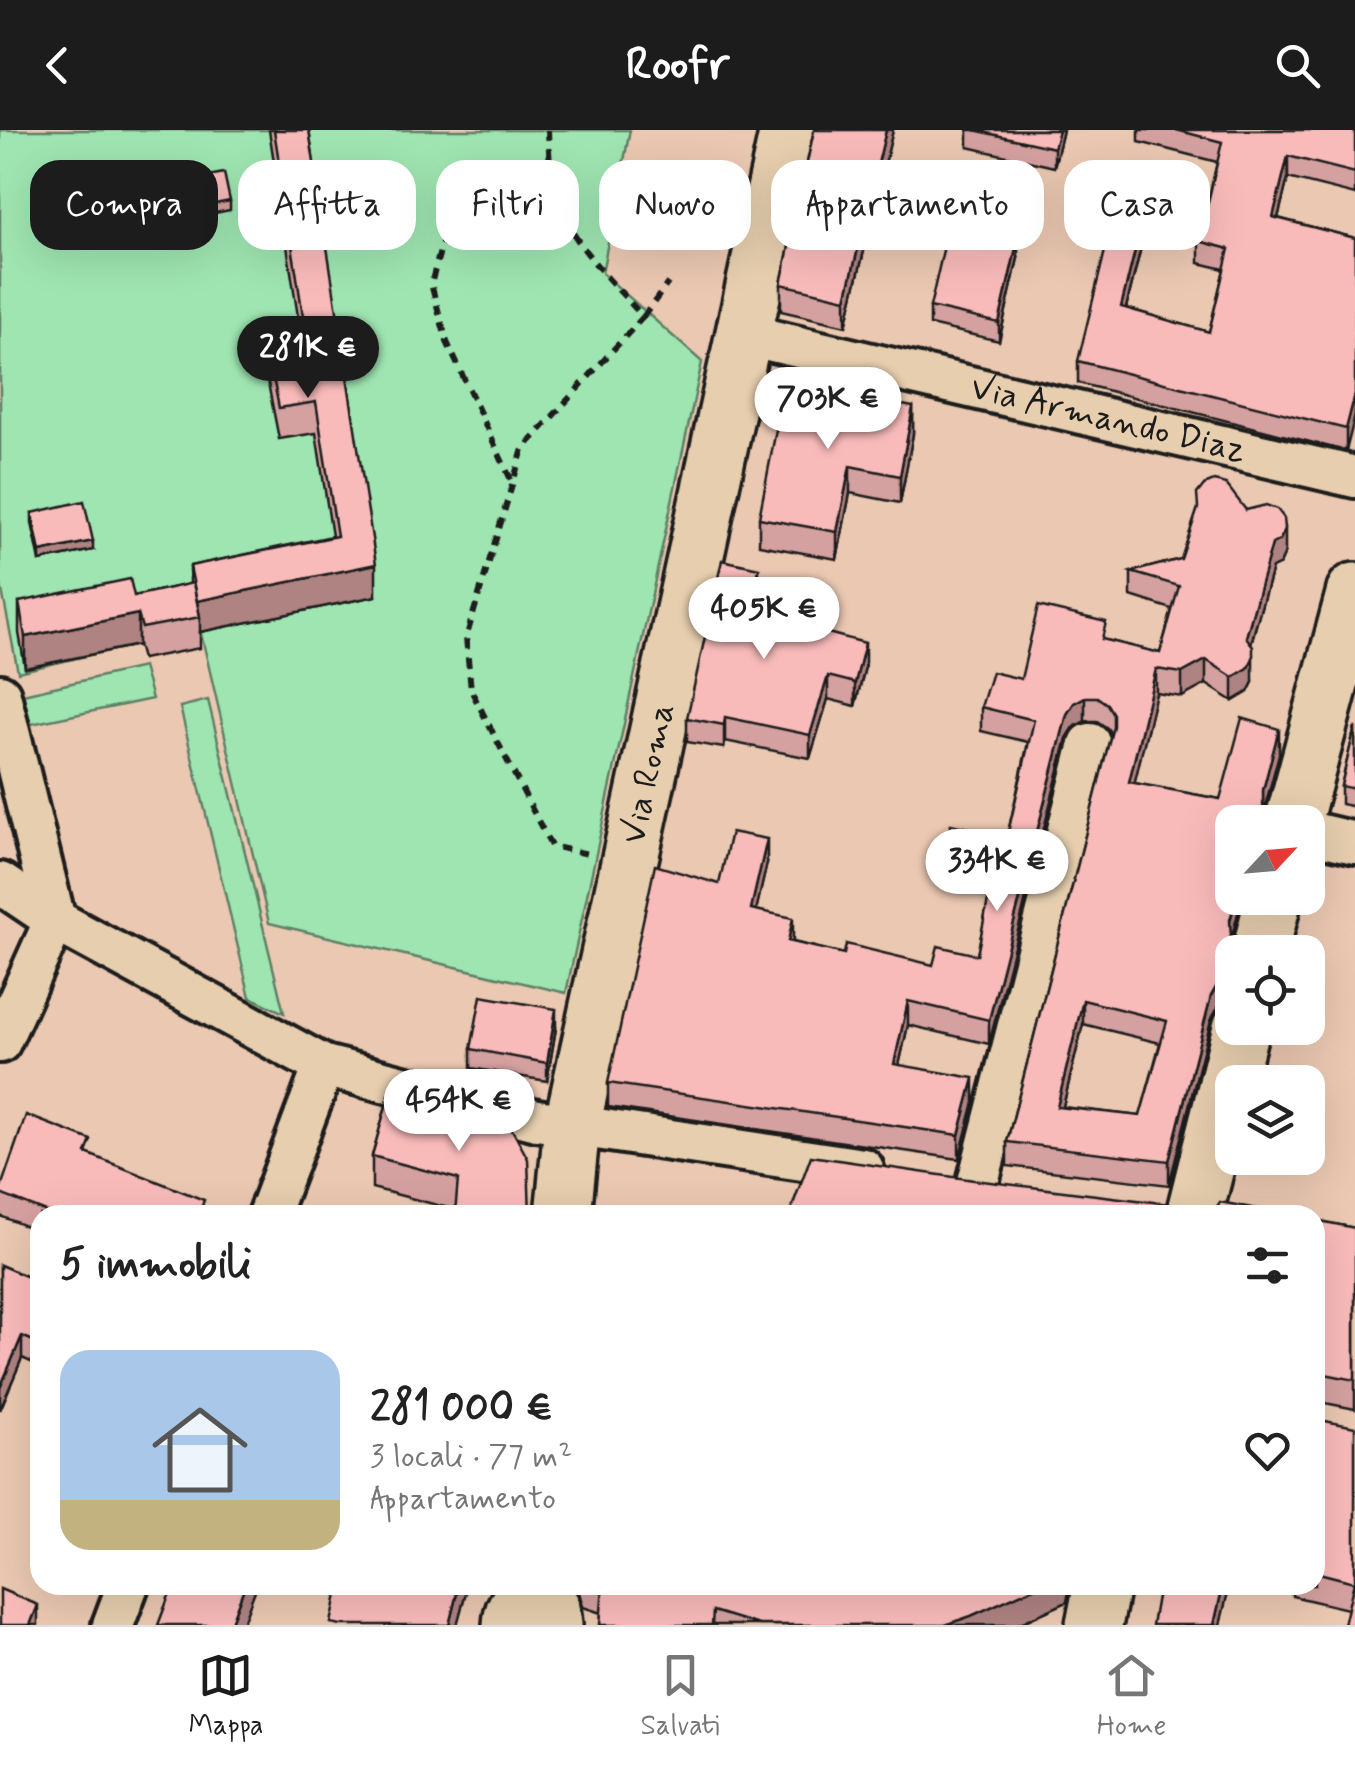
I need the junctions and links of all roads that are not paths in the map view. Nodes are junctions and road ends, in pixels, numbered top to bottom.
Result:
1 (788, 130) edge
2 (744, 334) junction
3 (1355, 477) edge
4 (1355, 592) edge
5 (0, 695) edge
6 (1090, 744) dead end
7 (1297, 805) edge
8 (1325, 836) edge
9 (1355, 843) edge
10 (0, 882) edge
11 (55, 920) junction
12 (0, 1042) edge
13 (1235, 1045) edge
14 (324, 1066) junction
15 (572, 1126) junction
16 (978, 1186) junction
17 (1017, 1191) edge
18 (272, 1205) edge
19 (564, 1205) edge
20 (1183, 1205) edge
21 (124, 1595) edge
22 (1100, 1595) edge
23 (114, 1625) edge
24 (1094, 1625) edge

1 - 2 street, Via Roma
2 - 3 street, Via Armando Diaz
2 - 15 street, Via Roma
4 - 7 street
5 - 11 street
6 - 16 street
8 - 9 street
10 - 11 street
11 - 12 street
11 - 14 street
13 - 20 street
14 - 15 street
14 - 18 street
15 - 16 street
15 - 19 street, Via Roma
16 - 17 street
21 - 23 street
22 - 24 street

